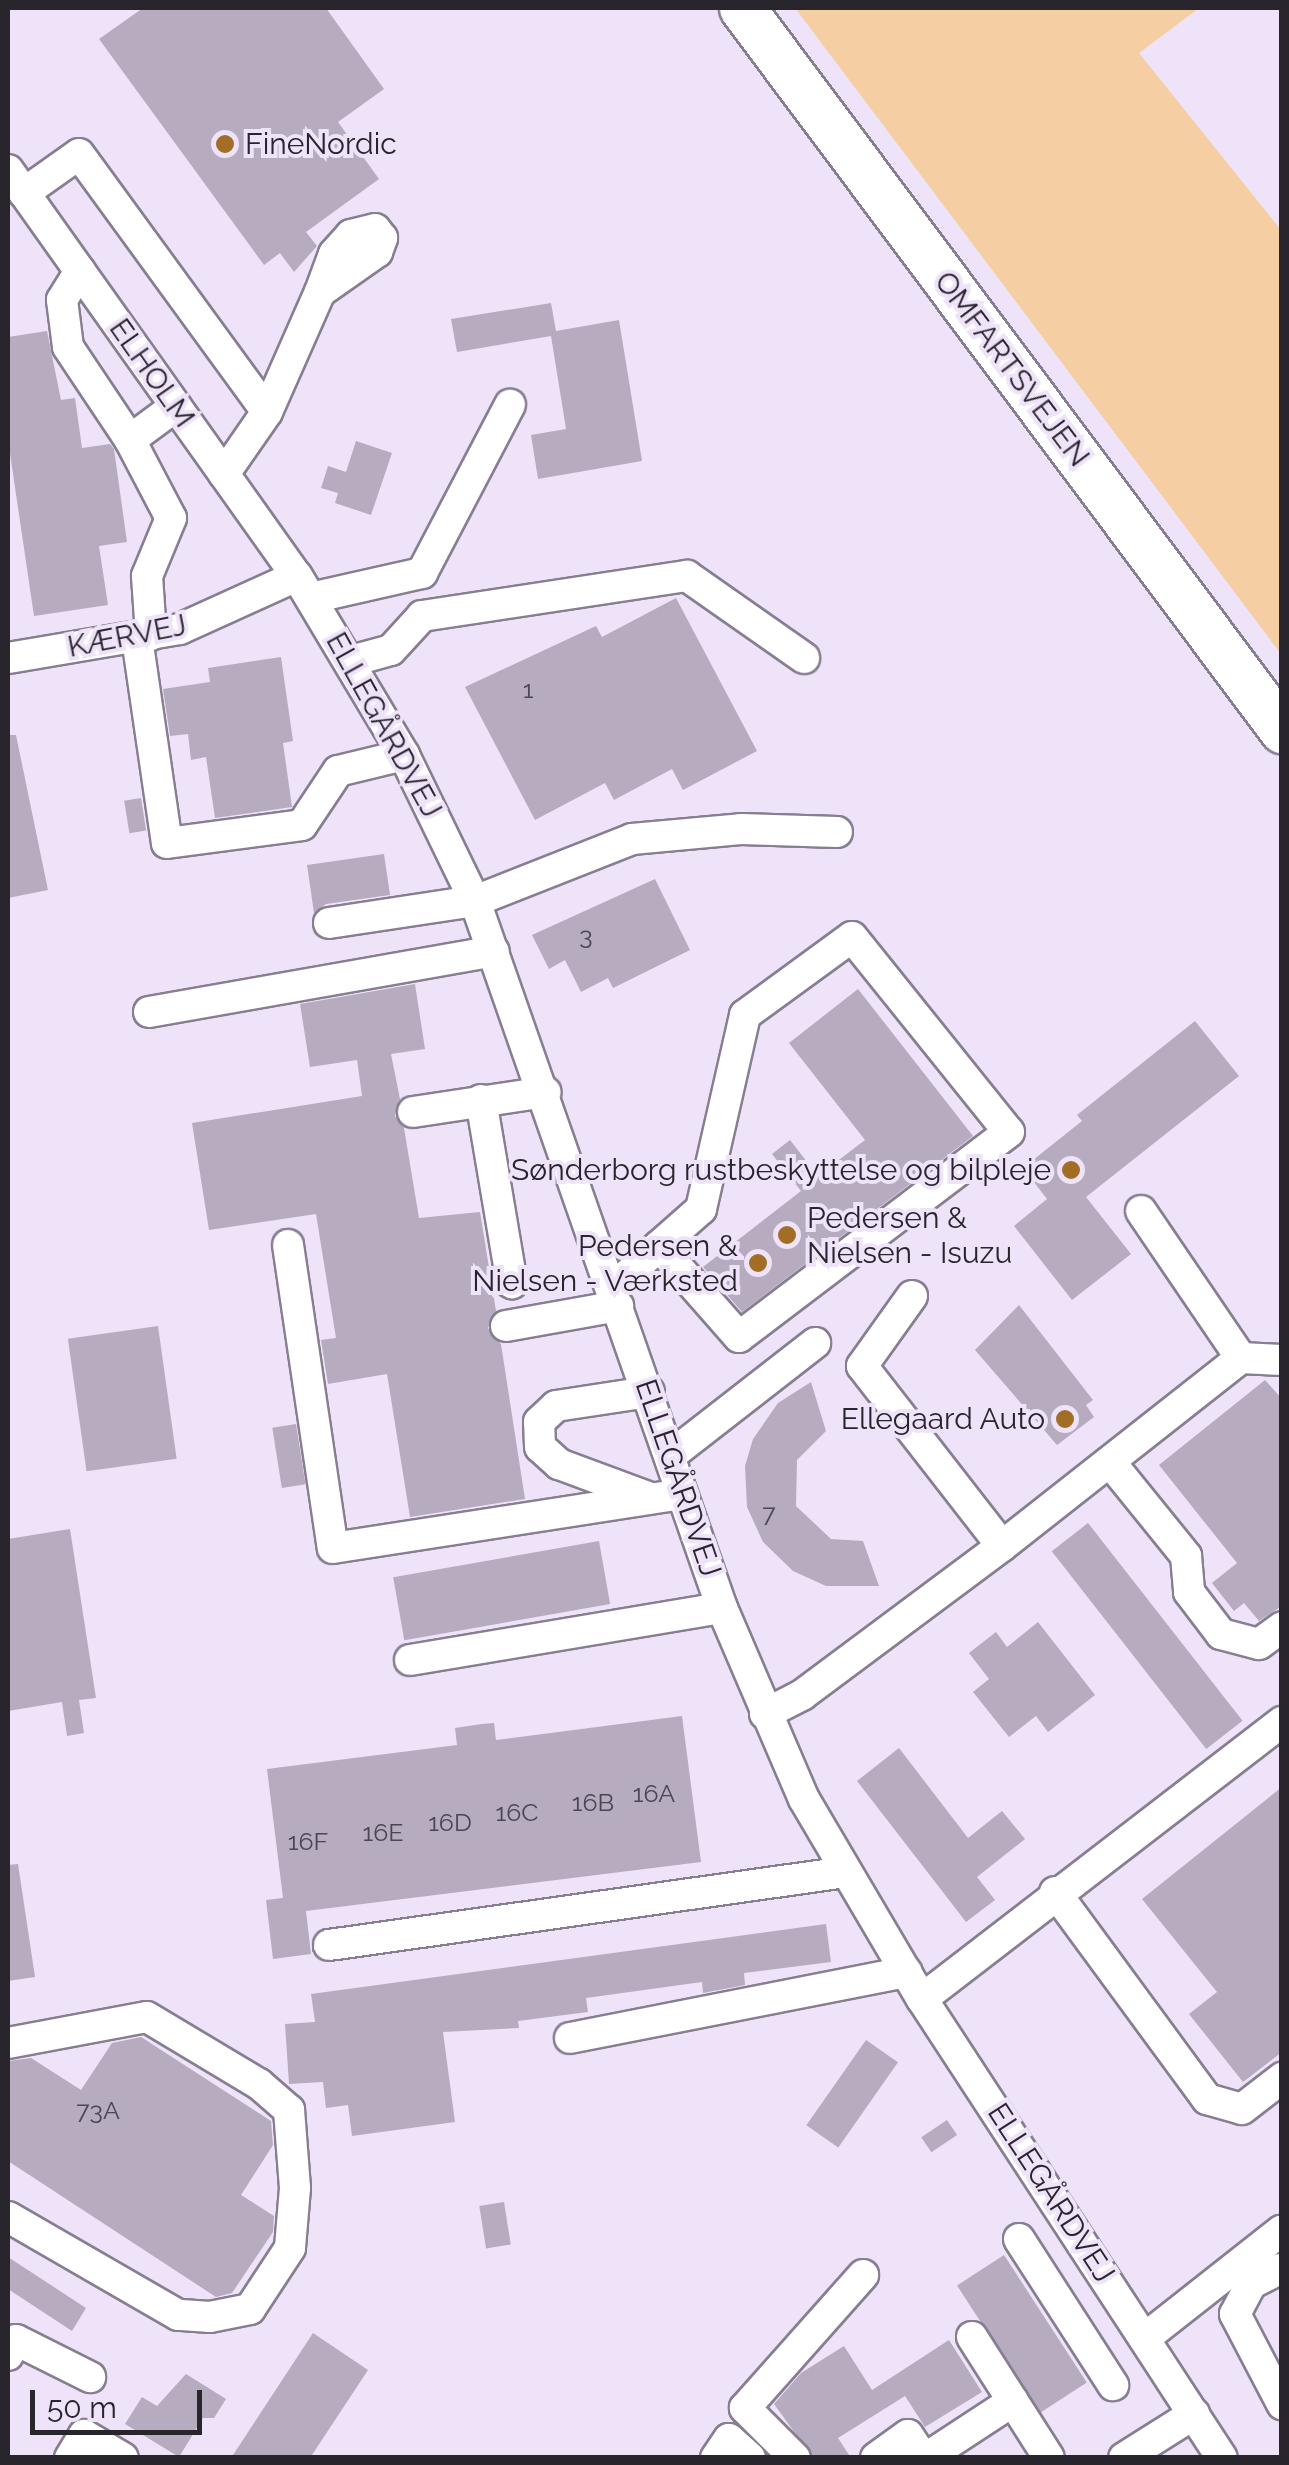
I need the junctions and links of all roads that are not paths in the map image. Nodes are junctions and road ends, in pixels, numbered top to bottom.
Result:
1 (742, 8) edge
2 (16, 182) edge
3 (80, 271) junction
4 (320, 292) dead end
5 (510, 405) dead end
6 (176, 406) junction
7 (267, 412) junction
8 (130, 440) junction
9 (224, 474) junction
10 (304, 587) junction
11 (144, 637) junction
12 (8, 651) edge
13 (804, 658) dead end
14 (351, 662) junction
15 (1282, 730) edge
16 (404, 754) junction
17 (837, 832) dead end
18 (475, 902) junction
19 (329, 923) dead end
20 (494, 951) junction
21 (149, 1012) dead end
22 (545, 1092) junction
23 (480, 1100) junction
24 (413, 1112) dead end
25 (1140, 1210) dead end
26 (288, 1245) dead end
27 (659, 1246) junction
28 (512, 1283) dead end
29 (912, 1296) dead end
30 (616, 1297) junction
31 (506, 1326) dead end
32 (814, 1343) dead end
33 (1241, 1358) junction
34 (1282, 1360) edge
35 (648, 1392) junction
36 (670, 1456) junction
37 (1110, 1462) junction
38 (668, 1497) junction
39 (1002, 1546) junction
40 (722, 1608) junction
41 (1282, 1627) edge
42 (410, 1660) dead end
43 (765, 1714) junction
44 (1282, 1722) edge
45 (846, 1872) junction
46 (1054, 1892) junction
47 (329, 1945) dead end
48 (915, 1986) junction
49 (570, 2038) dead end
50 (8, 2043) edge
51 (1282, 2078) edge
52 (8, 2218) edge
53 (1274, 2236) edge
54 (1019, 2240) dead end
55 (1281, 2270) edge
56 (862, 2276) dead end
57 (1108, 2282) junction
58 (1065, 2311) junction
59 (972, 2337) dead end
60 (1145, 2338) junction
61 (8, 2355) edge
62 (90, 2377) dead end
63 (1113, 2385) dead end
64 (1014, 2401) junction
65 (1282, 2404) edge
66 (1194, 2414) junction
67 (70, 2458) edge
68 (123, 2458) edge
69 (716, 2458) edge
70 (750, 2458) edge
71 (794, 2458) edge
72 (876, 2458) edge
73 (925, 2458) edge
74 (1050, 2458) edge
75 (1124, 2458) edge
76 (1222, 2458) edge

1 - 15 highway, OMFARTSVEJEN
2 - 3 street, ELHOLM
2 - 7 street
3 - 6 street, ELHOLM
3 - 8 street
4 - 7 street
5 - 10 street, KÆRVEJ
6 - 8 street
6 - 9 street, ELHOLM
7 - 9 street
8 - 11 street
9 - 10 street, ELHOLM
10 - 11 street, KÆRVEJ
10 - 14 street, ELLEGÅRDVEJ
11 - 12 street, KÆRVEJ
11 - 16 street
13 - 14 street
14 - 16 street, ELLEGÅRDVEJ
16 - 18 street, ELLEGÅRDVEJ
17 - 18 street
18 - 19 street
18 - 20 street, ELLEGÅRDVEJ
20 - 21 street
20 - 22 street, ELLEGÅRDVEJ
22 - 23 street
22 - 30 street, ELLEGÅRDVEJ
23 - 24 street
23 - 28 street
25 - 33 street
26 - 38 street
27 - 27 street
27 - 30 street
29 - 39 street
30 - 31 street
30 - 35 street, ELLEGÅRDVEJ
32 - 36 street
33 - 34 street
33 - 37 street
35 - 36 street, ELLEGÅRDVEJ
35 - 38 street
36 - 38 street, ELLEGÅRDVEJ
37 - 39 street
37 - 41 street
38 - 40 street, ELLEGÅRDVEJ
39 - 43 street
40 - 42 street
40 - 43 street, ELLEGÅRDVEJ
43 - 45 street, ELLEGÅRDVEJ
44 - 46 street
45 - 47 street
45 - 48 street, ELLEGÅRDVEJ
46 - 48 street
46 - 51 street
48 - 49 street
48 - 57 street, ELLEGÅRDVEJ
50 - 52 street
53 - 55 street
53 - 60 street
54 - 58 street
55 - 65 street
56 - 71 street
57 - 58 street
57 - 60 street, ELLEGÅRDVEJ
58 - 63 street
59 - 64 street
60 - 66 street, ELLEGÅRDVEJ
61 - 62 street
64 - 73 street
64 - 74 street
66 - 75 street
66 - 76 street, ELLEGÅRDVEJ
67 - 68 street
69 - 70 street
72 - 73 street

